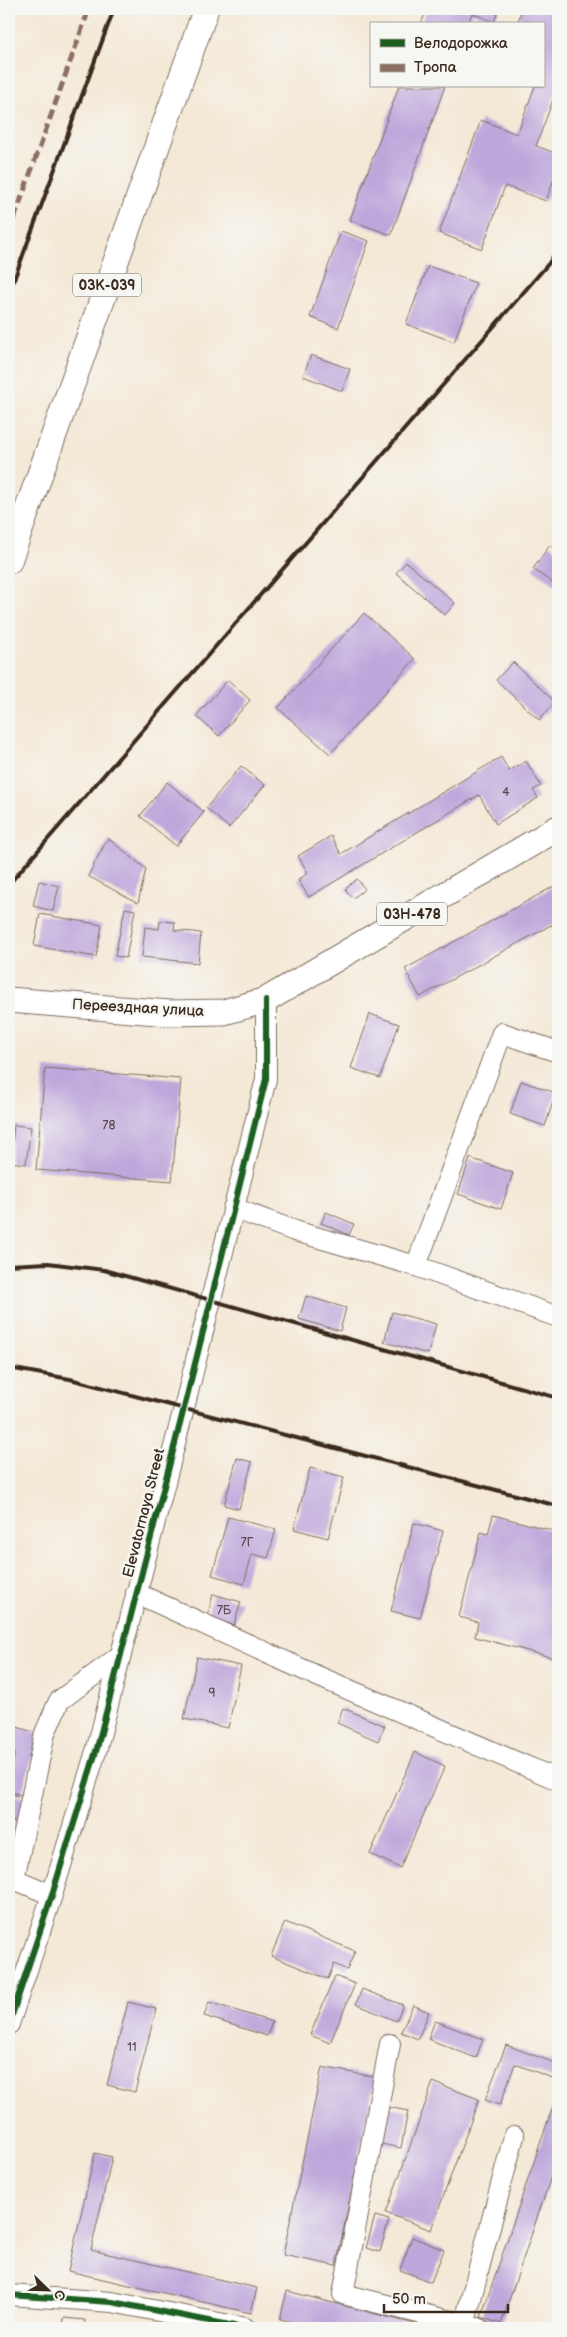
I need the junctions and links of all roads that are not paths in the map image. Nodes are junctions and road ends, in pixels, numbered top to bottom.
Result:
1 (206, 9) edge
2 (9, 561) edge
3 (558, 828) edge
4 (9, 1000) edge
5 (266, 1000) junction
6 (558, 1052) edge
7 (233, 1208) junction
8 (416, 1266) junction
9 (558, 1317) edge
10 (136, 1593) junction
11 (121, 1655) junction
12 (558, 1780) edge
13 (52, 1895) junction
14 (9, 2024) edge
15 (390, 2044) dead end
16 (514, 2136) dead end
17 (9, 2295) edge
18 (471, 2327) edge
19 (245, 2328) edge

1 - 2 main road, 03К-039
3 - 5 main road, 03Н-478
4 - 5 main road, Переездная улица / 03Н-478
5 - 7 street, Elevatornaya Street
6 - 8 street
7 - 8 street
7 - 10 street, Elevatornaya Street
8 - 9 street
10 - 11 street, Elevatornaya Street
10 - 12 street
11 - 13 street, Elevatornaya Street
11 - 13 street
13 - 14 street, Elevatornaya Street
15 - 18 street
16 - 18 street
17 - 19 street

